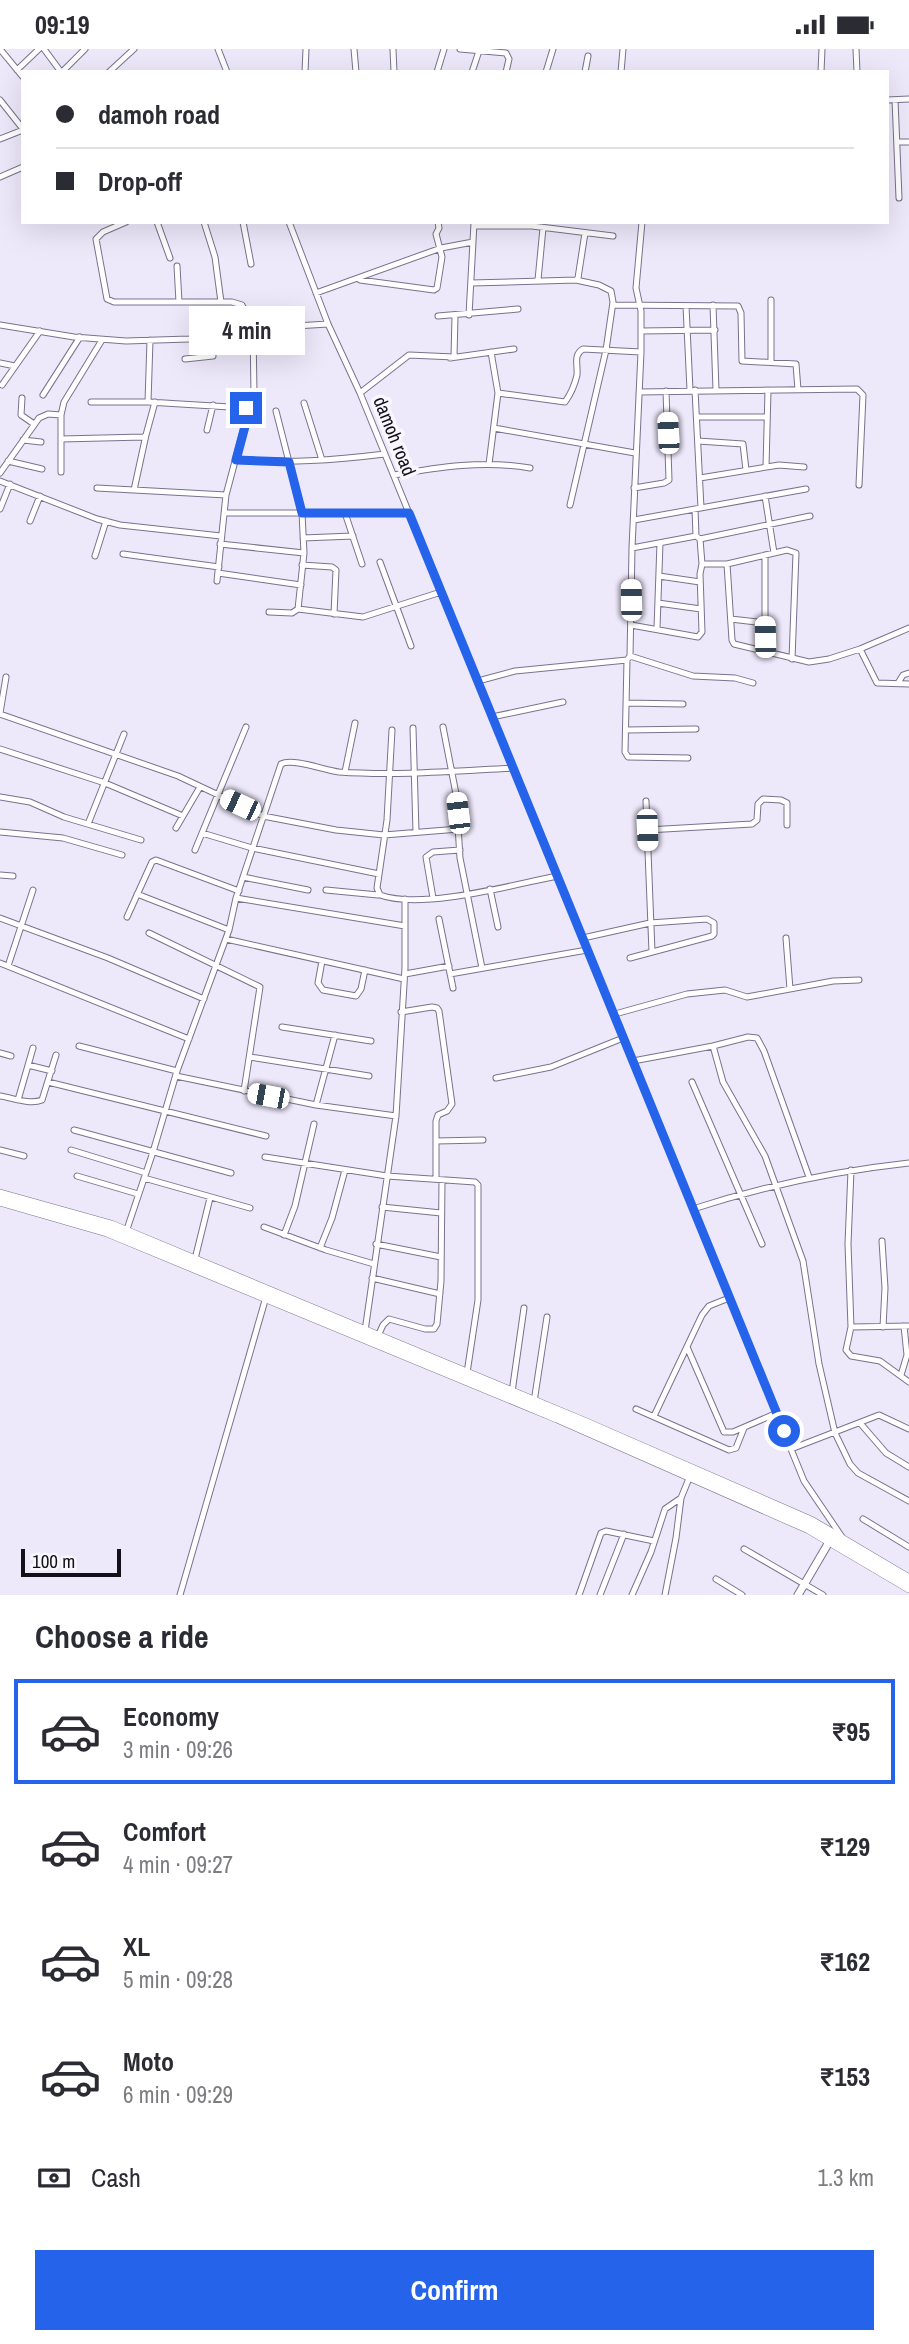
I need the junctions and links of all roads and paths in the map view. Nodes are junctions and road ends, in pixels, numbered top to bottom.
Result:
1 (0, 49) edge
2 (42, 49) edge
3 (85, 49) edge
4 (134, 49) edge
5 (218, 49) edge
6 (306, 49) edge
7 (354, 49) edge
8 (393, 49) edge
9 (444, 49) edge
10 (460, 49) edge
11 (553, 49) edge
12 (623, 49) edge
13 (822, 49) edge
14 (856, 49) edge
15 (479, 51) edge
16 (588, 57) dead end
17 (17, 70) junction
18 (60, 70) edge
19 (64, 70) edge
20 (111, 70) edge
21 (227, 70) edge
22 (305, 70) edge
23 (356, 70) edge
24 (394, 70) edge
25 (438, 70) edge
26 (473, 70) edge
27 (506, 70) edge
28 (547, 70) edge
29 (585, 70) edge
30 (621, 70) edge
31 (821, 70) edge
32 (857, 70) edge
33 (21, 75) edge
34 (909, 99) edge
35 (0, 100) edge
36 (889, 100) edge
37 (895, 100) junction
38 (21, 126) edge
39 (21, 130) edge
40 (0, 139) edge
41 (897, 142) junction
42 (909, 142) edge
43 (21, 168) edge
44 (0, 177) edge
45 (899, 198) dead end
46 (122, 224) edge
47 (158, 224) edge
48 (205, 224) edge
49 (243, 224) edge
50 (290, 224) edge
51 (438, 224) edge
52 (474, 224) edge
53 (510, 224) edge
54 (642, 224) edge
55 (543, 228) junction
56 (585, 233) junction
57 (613, 236) dead end
58 (473, 242) junction
59 (441, 248) junction
60 (170, 258) dead end
61 (250, 264) dead end
62 (177, 266) dead end
63 (357, 279) junction
64 (538, 280) junction
65 (576, 280) junction
66 (471, 282) junction
67 (316, 293) junction
68 (771, 300) dead end
69 (179, 302) junction
70 (221, 302) junction
71 (613, 305) junction
72 (713, 305) junction
73 (640, 306) junction
74 (687, 306) junction
75 (517, 309) dead end
76 (469, 314) junction
77 (438, 316) dead end
78 (455, 316) junction
79 (328, 324) junction
80 (0, 326) edge
81 (253, 329) junction
82 (715, 330) junction
83 (40, 331) junction
84 (641, 331) junction
85 (688, 331) junction
86 (213, 336) junction
87 (80, 337) junction
88 (102, 340) junction
89 (150, 341) junction
90 (514, 349) dead end
91 (606, 350) junction
92 (491, 352) junction
93 (641, 352) junction
94 (454, 357) junction
95 (185, 359) dead end
96 (437, 360) dead end
97 (771, 362) junction
98 (0, 363) edge
99 (15, 366) junction
100 (2, 385) dead end
101 (693, 390) junction
102 (716, 390) junction
103 (768, 390) junction
104 (798, 390) junction
105 (666, 391) junction
106 (639, 392) junction
107 (360, 393) junction
108 (498, 393) junction
109 (43, 395) dead end
110 (22, 398) dead end
111 (91, 402) dead end
112 (148, 402) junction
113 (155, 402) junction
114 (304, 403) dead end
115 (251, 404) junction
116 (213, 405) junction
117 (276, 411) dead end
118 (61, 415) junction
119 (696, 417) junction
120 (767, 417) junction
121 (34, 424) junction
122 (494, 428) junction
123 (207, 430) dead end
124 (146, 435) junction
125 (61, 439) junction
126 (23, 440) junction
127 (698, 441) junction
128 (41, 442) dead end
129 (583, 444) junction
130 (635, 453) junction
131 (385, 454) junction
132 (236, 460) junction
133 (322, 460) junction
134 (8, 461) junction
135 (289, 462) junction
136 (489, 464) junction
137 (766, 467) junction
138 (804, 467) dead end
139 (530, 468) dead end
140 (42, 469) dead end
141 (1, 470) edge
142 (746, 470) junction
143 (61, 472) dead end
144 (394, 475) junction
145 (700, 478) junction
146 (0, 481) edge
147 (10, 484) junction
148 (859, 485) dead end
149 (97, 488) dead end
150 (634, 488) junction
151 (806, 489) dead end
152 (134, 490) junction
153 (226, 495) junction
154 (40, 496) junction
155 (765, 496) junction
156 (570, 505) dead end
157 (698, 508) junction
158 (0, 509) edge
159 (224, 513) junction
160 (302, 513) junction
161 (345, 513) junction
162 (409, 513) junction
163 (810, 516) dead end
164 (634, 520) junction
165 (30, 521) dead end
166 (106, 521) junction
167 (769, 524) junction
168 (221, 536) junction
169 (353, 536) junction
170 (698, 537) junction
171 (303, 538) junction
172 (660, 543) junction
173 (220, 544) junction
174 (632, 548) junction
175 (304, 553) junction
176 (774, 553) junction
177 (123, 554) dead end
178 (765, 555) junction
179 (95, 556) dead end
180 (380, 562) dead end
181 (362, 564) dead end
182 (702, 564) junction
183 (727, 564) junction
184 (302, 565) junction
185 (218, 574) junction
186 (659, 576) junction
187 (700, 582) junction
188 (300, 585) junction
189 (441, 592) junction
190 (658, 603) junction
191 (397, 607) junction
192 (298, 609) junction
193 (701, 609) junction
194 (269, 612) dead end
195 (334, 614) junction
196 (731, 619) junction
197 (765, 623) junction
198 (631, 625) junction
199 (657, 628) junction
200 (909, 628) edge
201 (411, 646) dead end
202 (860, 649) junction
203 (765, 652) junction
204 (629, 658) junction
205 (792, 659) junction
206 (909, 673) edge
207 (6, 677) dead end
208 (478, 681) junction
209 (753, 683) dead end
210 (898, 683) junction
211 (909, 684) edge
212 (563, 702) dead end
213 (626, 703) junction
214 (683, 704) dead end
215 (0, 713) edge
216 (492, 717) junction
217 (355, 723) dead end
218 (246, 727) dead end
219 (443, 727) dead end
220 (412, 728) dead end
221 (696, 729) dead end
222 (392, 730) dead end
223 (626, 730) junction
224 (124, 734) dead end
225 (0, 750) edge
226 (117, 753) junction
227 (688, 758) dead end
228 (513, 768) junction
229 (345, 772) junction
230 (452, 772) junction
231 (414, 773) junction
232 (390, 775) junction
233 (104, 783) junction
234 (200, 786) junction
235 (218, 795) junction
236 (0, 797) edge
237 (646, 801) dead end
238 (183, 816) junction
239 (263, 816) junction
240 (89, 824) junction
241 (787, 825) dead end
242 (176, 828) dead end
243 (459, 828) junction
244 (647, 830) junction
245 (0, 832) edge
246 (416, 832) junction
247 (202, 833) junction
248 (384, 835) junction
249 (141, 840) dead end
250 (252, 848) junction
251 (195, 850) dead end
252 (460, 850) junction
253 (121, 855) dead end
254 (379, 874) junction
255 (0, 875) edge
256 (13, 876) dead end
257 (557, 876) junction
258 (243, 877) junction
259 (490, 888) junction
260 (33, 890) dead end
261 (308, 890) dead end
262 (326, 890) dead end
263 (239, 891) junction
264 (466, 893) junction
265 (137, 894) junction
266 (380, 895) junction
267 (236, 898) junction
268 (433, 898) junction
269 (404, 899) junction
270 (127, 917) dead end
271 (0, 918) edge
272 (439, 919) dead end
273 (650, 923) junction
274 (22, 925) junction
275 (405, 926) junction
276 (498, 927) dead end
277 (229, 930) junction
278 (149, 933) dead end
279 (786, 938) dead end
280 (226, 939) junction
281 (583, 939) junction
282 (587, 950) junction
283 (652, 952) junction
284 (630, 958) dead end
285 (323, 961) junction
286 (0, 963) edge
287 (216, 965) junction
288 (8, 966) junction
289 (449, 966) junction
290 (482, 968) junction
291 (365, 970) junction
292 (450, 974) junction
293 (405, 976) junction
294 (859, 979) dead end
295 (453, 988) dead end
296 (790, 989) junction
297 (204, 999) junction
298 (401, 1012) junction
299 (615, 1014) junction
300 (282, 1027) dead end
301 (335, 1035) junction
302 (624, 1038) junction
303 (189, 1039) junction
304 (371, 1041) dead end
305 (79, 1046) dead end
306 (713, 1046) junction
307 (33, 1048) dead end
308 (0, 1053) edge
309 (56, 1055) dead end
310 (11, 1056) dead end
311 (250, 1057) junction
312 (633, 1061) junction
313 (28, 1065) junction
314 (326, 1070) junction
315 (52, 1071) junction
316 (176, 1074) junction
317 (369, 1076) dead end
318 (496, 1078) dead end
319 (48, 1082) junction
320 (692, 1082) dead end
321 (244, 1091) junction
322 (0, 1095) edge
323 (18, 1100) junction
324 (316, 1105) junction
325 (165, 1111) junction
326 (396, 1116) junction
327 (314, 1123) dead end
328 (74, 1131) dead end
329 (266, 1136) dead end
330 (483, 1140) dead end
331 (436, 1141) junction
332 (0, 1150) edge
333 (71, 1150) dead end
334 (153, 1152) junction
335 (24, 1156) dead end
336 (265, 1157) dead end
337 (304, 1163) junction
338 (909, 1163) edge
339 (345, 1170) junction
340 (851, 1170) junction
341 (231, 1174) dead end
342 (77, 1176) dead end
343 (145, 1176) junction
344 (387, 1176) junction
345 (809, 1177) junction
346 (439, 1179) junction
347 (776, 1185) junction
348 (0, 1194) edge
349 (138, 1194) junction
350 (739, 1194) junction
351 (210, 1198) junction
352 (0, 1201) edge
353 (382, 1207) junction
354 (250, 1208) dead end
355 (693, 1209) junction
356 (441, 1213) junction
357 (264, 1227) dead end
358 (126, 1232) junction
359 (284, 1235) junction
360 (883, 1241) dead end
361 (376, 1244) junction
362 (762, 1244) dead end
363 (320, 1248) junction
364 (441, 1257) junction
365 (195, 1259) junction
366 (374, 1264) junction
367 (372, 1278) junction
368 (440, 1294) junction
369 (265, 1297) junction
370 (729, 1298) junction
371 (524, 1308) dead end
372 (547, 1317) dead end
373 (906, 1326) edge
374 (851, 1327) junction
375 (883, 1327) junction
376 (365, 1331) junction
377 (378, 1336) junction
378 (687, 1347) junction
379 (467, 1373) junction
380 (901, 1375) junction
381 (909, 1382) edge
382 (512, 1392) junction
383 (534, 1402) junction
384 (636, 1409) dead end
385 (776, 1413) junction
386 (654, 1416) junction
387 (860, 1423) junction
388 (744, 1427) junction
389 (909, 1429) edge
390 (835, 1433) junction
391 (791, 1449) junction
392 (909, 1467) edge
393 (690, 1476) junction
394 (681, 1497) junction
395 (909, 1501) edge
396 (863, 1518) dead end
397 (624, 1534) junction
398 (832, 1537) junction
399 (843, 1539) junction
400 (654, 1541) junction
401 (909, 1547) edge
402 (744, 1549) dead end
403 (847, 1550) junction
404 (909, 1579) edge
405 (716, 1580) dead end
406 (806, 1583) junction
407 (909, 1588) edge
408 (180, 1595) edge
409 (579, 1595) edge
410 (600, 1595) edge
411 (632, 1595) edge
412 (665, 1595) edge
413 (743, 1595) edge
414 (798, 1595) edge
415 (823, 1595) edge

1 - 17 street
2 - 17 street
2 - 18 street
3 - 19 street
4 - 20 street
5 - 21 street
6 - 22 street
7 - 23 street
8 - 24 street
9 - 25 street
10 - 15 street
11 - 28 street
12 - 30 street
13 - 31 street
14 - 32 street
15 - 26 street
15 - 27 street
16 - 29 street
17 - 33 street
34 - 37 street
35 - 38 street
36 - 37 street
37 - 41 street
39 - 40 street
41 - 42 street
41 - 45 street
43 - 44 street
46 - 69 street
47 - 60 street
48 - 70 street
49 - 61 street
50 - 67 street, damoh road
51 - 59 street
52 - 53 street
52 - 58 street
53 - 55 street
54 - 73 street
55 - 56 street
55 - 64 street
56 - 57 street
56 - 65 street
58 - 59 street
58 - 66 street
59 - 63 street
59 - 63 street
62 - 69 street
63 - 67 street
64 - 65 street
64 - 66 street
65 - 71 street
66 - 76 street
67 - 79 street, damoh road
68 - 97 street
69 - 70 street
70 - 81 street
71 - 73 street
71 - 91 street
72 - 74 street
72 - 82 street
72 - 97 street
73 - 74 street
73 - 84 street
74 - 85 street
75 - 76 street
76 - 78 street
77 - 78 street
78 - 94 street
79 - 81 street
79 - 107 street, damoh road
80 - 83 street
81 - 86 street
81 - 115 street
82 - 85 street
82 - 102 street
83 - 87 street
83 - 99 street
84 - 85 street
84 - 93 street
85 - 101 street
86 - 89 street
86 - 95 street
87 - 88 street
87 - 109 street
88 - 89 street
88 - 118 street
89 - 112 street
90 - 92 street
91 - 93 street
91 - 108 street
91 - 129 street
92 - 94 street
92 - 108 street
93 - 106 street
94 - 96 street
94 - 107 street
97 - 104 street
98 - 99 street
99 - 100 street
101 - 102 street
101 - 105 street
101 - 119 street
102 - 103 street
103 - 104 street
103 - 120 street
104 - 148 street
105 - 106 street
105 - 150 street
106 - 130 street
107 - 131 street, damoh road
108 - 122 street
110 - 121 street
111 - 112 street
112 - 113 street
113 - 116 street
113 - 124 street
114 - 133 street
115 - 116 street
115 - 132 street
116 - 123 street
117 - 135 street
118 - 121 street
118 - 125 street
119 - 120 street
119 - 127 street
120 - 137 street
121 - 126 street
122 - 129 street
122 - 136 street
124 - 125 street
124 - 152 street
125 - 143 street
126 - 128 street
126 - 134 street
127 - 142 street
127 - 145 street
129 - 130 street
129 - 156 street
130 - 150 street
131 - 133 street
131 - 144 street, damoh road
132 - 135 street
132 - 153 street
133 - 135 street
134 - 140 street
134 - 141 street
135 - 160 street
136 - 139 street
136 - 144 street
137 - 138 street
137 - 142 street
142 - 145 street
144 - 162 street, damoh road
145 - 157 street
146 - 147 street
147 - 154 street
147 - 158 street
149 - 152 street
150 - 164 street
151 - 155 street
152 - 153 street
153 - 159 street
154 - 165 street
154 - 166 street
155 - 157 street
155 - 167 street
157 - 164 street
157 - 170 street
159 - 160 street
159 - 168 street
160 - 161 street
160 - 171 street
161 - 162 street
161 - 169 street
162 - 189 street, damoh road
163 - 167 street
164 - 174 street
166 - 168 street
166 - 179 street
167 - 170 street
167 - 176 street
168 - 173 street
169 - 171 street
169 - 181 street
170 - 172 street
170 - 182 street
171 - 175 street
172 - 174 street
172 - 186 street
173 - 175 street
173 - 185 street
174 - 198 street
175 - 184 street
176 - 178 street
176 - 205 street
177 - 185 street
178 - 183 street
178 - 197 street
180 - 191 street
182 - 183 street
182 - 187 street
183 - 196 street
184 - 188 street
184 - 195 street
185 - 188 street
186 - 187 street
186 - 190 street
187 - 193 street
188 - 192 street
189 - 191 street
189 - 208 street, damoh road
190 - 193 street
190 - 199 street
191 - 195 street
191 - 201 street
192 - 194 street
192 - 195 street
193 - 199 street
196 - 197 street
196 - 203 street
197 - 203 street
198 - 199 street
198 - 204 street
200 - 202 street
202 - 205 street
202 - 210 street
203 - 205 street
204 - 208 street
204 - 209 street
204 - 213 street
206 - 210 street
207 - 215 street
208 - 216 street, damoh road
210 - 211 street
212 - 216 street
213 - 214 street
213 - 223 street
215 - 226 street
216 - 228 street, damoh road
217 - 229 street
218 - 235 street
219 - 230 street
220 - 231 street
221 - 223 street
222 - 232 street
223 - 227 street
224 - 226 street
225 - 233 street
226 - 233 street
226 - 234 street
228 - 230 street
228 - 257 street, damoh road
229 - 232 street
229 - 239 street
230 - 231 street
230 - 243 street
231 - 232 street
231 - 246 street
232 - 248 street
233 - 238 street
233 - 240 street
234 - 235 street
234 - 238 street
235 - 239 street
235 - 247 street
236 - 240 street
237 - 244 street
238 - 242 street
239 - 248 street
239 - 250 street
240 - 249 street
241 - 244 street
243 - 246 street
243 - 252 street
244 - 273 street
245 - 253 street
246 - 248 street
247 - 250 street
247 - 251 street
248 - 254 street
250 - 254 street
250 - 258 street
252 - 264 street
252 - 268 street
254 - 266 street
255 - 256 street
257 - 259 street
257 - 281 street, damoh road
258 - 261 street
258 - 263 street
259 - 264 street
259 - 276 street
260 - 274 street
262 - 266 street
263 - 265 street
263 - 267 street
264 - 268 street
264 - 290 street
265 - 270 street
265 - 277 street
266 - 269 street
267 - 275 street
267 - 277 street
268 - 269 street
269 - 275 street
271 - 274 street
272 - 289 street
273 - 281 street
273 - 283 street
273 - 283 street
274 - 288 street
274 - 297 street
275 - 293 street
277 - 280 street
278 - 287 street
279 - 296 street
280 - 285 street
280 - 287 street
281 - 282 street, damoh road
282 - 290 street
282 - 299 street, damoh road
283 - 284 street
285 - 291 street
285 - 291 street
286 - 288 street
287 - 297 street
287 - 311 street
288 - 303 street
289 - 292 street
289 - 293 street
290 - 292 street
291 - 293 street
292 - 295 street
293 - 298 street
294 - 296 street
296 - 299 street
297 - 303 street
298 - 326 street
298 - 331 street
299 - 302 street, damoh road
300 - 301 street
301 - 304 street
301 - 314 street
302 - 312 street, damoh road
302 - 318 street
303 - 316 street
305 - 316 street
306 - 312 street
306 - 345 street
306 - 347 street
307 - 313 street
308 - 310 street
309 - 315 street
311 - 314 street
311 - 321 street
312 - 355 street, damoh road
313 - 315 street
313 - 323 street
314 - 317 street
314 - 324 street
315 - 319 street
316 - 321 street
316 - 325 street
319 - 323 street
319 - 325 street
320 - 350 street
321 - 324 street
322 - 323 street
324 - 326 street
325 - 329 street
325 - 334 street
326 - 344 street
327 - 337 street
328 - 334 street
330 - 331 street
331 - 346 street
332 - 335 street
333 - 343 street
334 - 341 street
334 - 343 street
336 - 337 street
337 - 339 street
337 - 359 street
338 - 340 street
339 - 344 street
339 - 363 street
340 - 345 street
340 - 374 street
342 - 349 street
343 - 349 street
343 - 351 street
344 - 346 street
344 - 353 street
345 - 347 street
346 - 356 street
346 - 379 street
347 - 350 street
347 - 390 street
348 - 358 main road
349 - 358 street
350 - 355 street
350 - 362 street
351 - 354 street
351 - 365 street
352 - 369 main road
353 - 356 street
353 - 361 street
355 - 370 street, damoh road
356 - 364 street
357 - 359 street
358 - 365 main road
359 - 363 street
360 - 375 street
361 - 364 street
361 - 366 street
363 - 366 street
364 - 368 street
365 - 376 main road
366 - 367 street
367 - 368 street
367 - 376 street
368 - 377 street
369 - 393 main road
369 - 408 street
370 - 378 street
370 - 385 street, damoh road
371 - 382 street
372 - 383 street
373 - 375 street
373 - 380 street
374 - 375 street
374 - 380 street
376 - 377 main road
377 - 379 main road
378 - 386 street
378 - 388 street
379 - 382 main road
380 - 381 street
382 - 383 main road
383 - 398 main road
384 - 386 street
385 - 388 street
385 - 391 street, damoh road
386 - 388 street
387 - 389 street
387 - 390 street
387 - 392 street
390 - 391 street
390 - 395 street
391 - 399 street, damoh road
393 - 394 street
393 - 398 main road
394 - 400 street
394 - 412 street
396 - 401 street
397 - 400 street
397 - 409 street
397 - 410 street
398 - 399 main road
398 - 403 main road
398 - 406 street
399 - 403 street, damoh road
399 - 404 main road
400 - 411 street
402 - 406 street
403 - 407 main road
405 - 413 street
406 - 414 street
406 - 415 street

